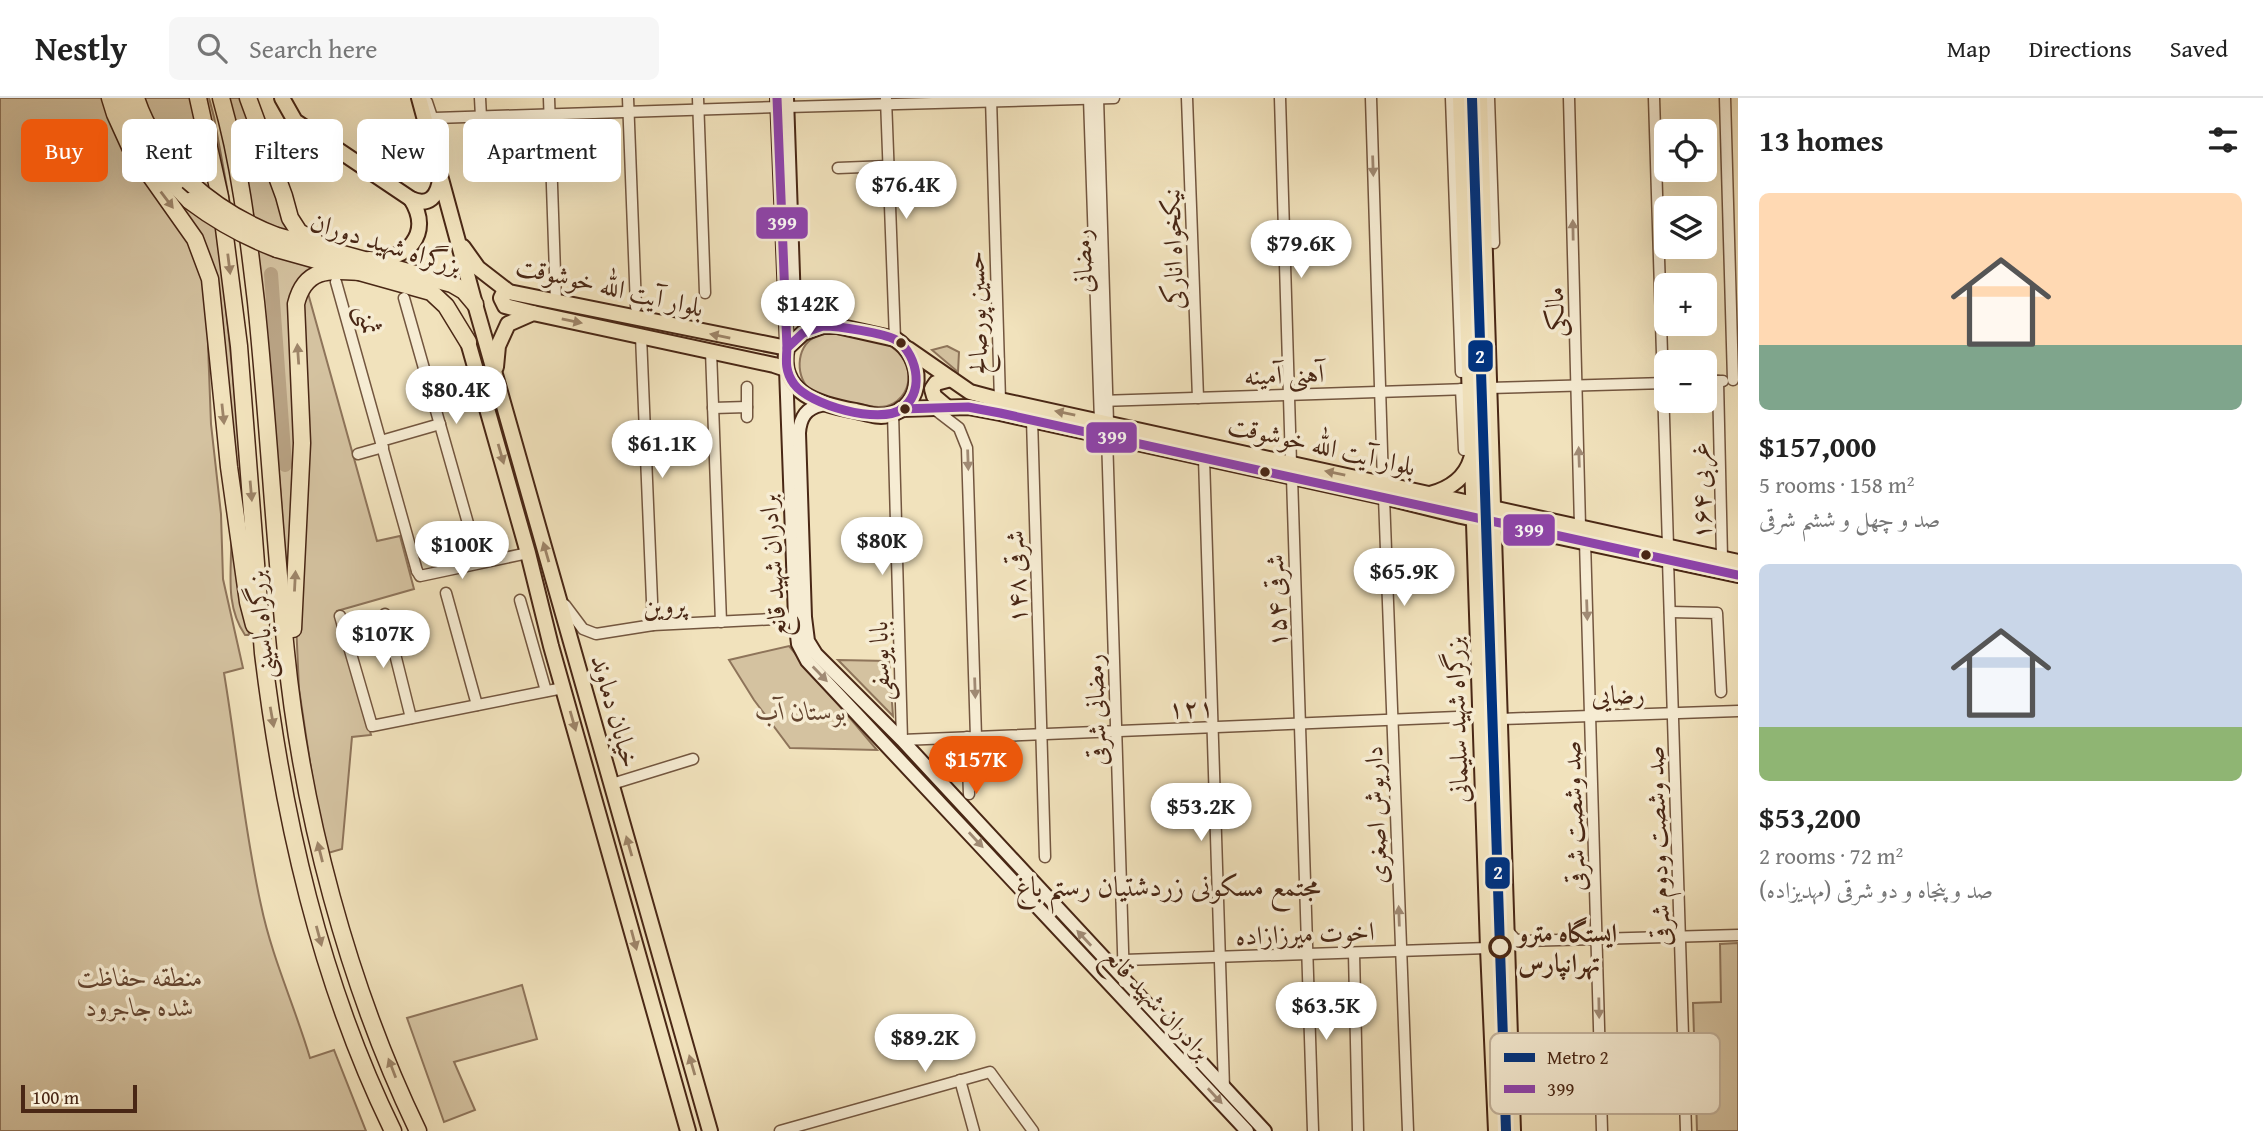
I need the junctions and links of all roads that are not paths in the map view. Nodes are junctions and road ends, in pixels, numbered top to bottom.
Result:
1 (110, 98) edge
2 (122, 98) edge
3 (136, 98) edge
4 (198, 98) edge
5 (221, 98) edge
6 (248, 98) edge
7 (282, 98) edge
8 (419, 98) edge
9 (426, 98) edge
10 (480, 98) edge
11 (549, 98) edge
12 (628, 98) edge
13 (698, 98) edge
14 (1093, 98) edge
15 (1114, 98) edge
16 (1187, 98) edge
17 (1280, 98) edge
18 (1371, 98) edge
19 (1451, 98) edge
20 (1460, 98) edge
21 (1480, 98) edge
22 (1489, 98) edge
23 (1569, 98) edge
24 (1654, 98) edge
25 (1725, 98) edge
26 (991, 99) edge
27 (886, 101) edge
28 (782, 103) edge
29 (698, 110) junction
30 (629, 112) junction
31 (550, 114) junction
32 (481, 117) junction
33 (425, 119) edge
34 (889, 166) junction
35 (838, 168) dead end
36 (439, 182) edge
37 (441, 182) edge
38 (411, 199) junction
39 (453, 225) junction
40 (277, 243) junction
41 (1494, 243) dead end
42 (332, 251) junction
43 (353, 255) junction
44 (361, 272) junction
45 (336, 282) dead end
46 (509, 292) junction
47 (705, 293) dead end
48 (404, 298) dead end
49 (556, 302) junction
50 (475, 304) junction
51 (1463, 305) junction
52 (636, 307) dead end
53 (534, 313) junction
54 (799, 315) junction
55 (786, 324) junction
56 (823, 326) junction
57 (641, 336) junction
58 (895, 339) junction
59 (468, 342) joint
60 (787, 348) junction
61 (908, 349) junction
62 (1663, 350) edge
63 (711, 351) junction
64 (786, 369) junction
65 (495, 372) junction
66 (1461, 372) dead end
67 (951, 379) junction
68 (1735, 380) edge
69 (1718, 381) joint
70 (1654, 383) edge
71 (1577, 385) junction
72 (747, 387) dead end
73 (1489, 388) junction
74 (1465, 389) junction
75 (1380, 392) junction
76 (1289, 395) junction
77 (1198, 398) junction
78 (1000, 400) junction
79 (1104, 401) junction
80 (821, 405) junction
81 (939, 407) junction
82 (713, 408) junction
83 (897, 411) junction
84 (1665, 413) edge
85 (1032, 419) junction
86 (440, 425) junction
87 (1105, 426) junction
88 (382, 444) junction
89 (1468, 452) junction
90 (358, 454) dead end
91 (1204, 458) junction
92 (1291, 470) junction
93 (1383, 490) junction
94 (1429, 494) junction
95 (1473, 503) junction
96 (1493, 506) junction
97 (1474, 519) junction
98 (1493, 523) junction
99 (1580, 526) junction
100 (1524, 528) junction
101 (1585, 541) junction
102 (527, 549) junction
103 (1668, 553) junction
104 (1722, 558) junction
105 (478, 559) junction
106 (1494, 561) junction
107 (1738, 562) edge
108 (1738, 575) edge
109 (446, 593) dead end
110 (557, 593) junction
111 (520, 600) dead end
112 (1670, 612) junction
113 (385, 614) dead end
114 (340, 615) dead end
115 (794, 618) junction
116 (721, 622) junction
117 (653, 625) junction
118 (571, 641) junction
119 (263, 653) junction
120 (545, 691) junction
121 (1721, 692) dead end
122 (564, 693) junction
123 (477, 705) junction
124 (1738, 711) edge
125 (1673, 713) junction
126 (1481, 716) junction
127 (1591, 716) junction
128 (411, 718) junction
129 (1500, 719) junction
130 (1393, 720) junction
131 (294, 722) junction
132 (1301, 724) junction
133 (1212, 727) junction
134 (1117, 731) junction
135 (1041, 734) junction
136 (972, 737) junction
137 (902, 740) junction
138 (893, 751) junction
139 (693, 759) dead end
140 (612, 784) junction
141 (970, 794) dead end
142 (1045, 857) dead end
143 (1507, 930) junction
144 (1738, 935) edge
145 (1681, 937) junction
146 (1598, 939) junction
147 (1488, 948) junction
148 (1401, 951) junction
149 (1354, 953) junction
150 (1308, 954) junction
151 (1220, 957) junction
152 (1124, 960) junction
153 (1120, 986) junction
154 (1492, 1033) edge
155 (1510, 1033) edge
156 (1600, 1033) edge
157 (1683, 1033) edge
158 (960, 1080) junction
159 (1224, 1088) junction
160 (393, 1131) edge
161 (418, 1131) edge
162 (688, 1131) edge
163 (710, 1131) edge
164 (780, 1131) edge
165 (974, 1131) edge
166 (1032, 1131) edge
167 (1247, 1131) edge
168 (1265, 1131) edge
169 (1313, 1131) edge
170 (1358, 1131) edge
171 (1408, 1131) edge

1 -> 119 highway
2 - 40 highway, bridge
3 - 40 highway, bridge
4 -> 119 highway, بزرگراه یاسینی
5 - 131 highway, بزرگراه یاسینی
6 - 42 highway
7 - 38 main road
8 - 33 main road
9 - 32 street
10 - 32 street
11 - 31 street
12 - 30 street
13 - 29 street
14 - 15 street
14 - 26 street
14 - 79 street, رمضانی
16 - 77 street, نیکخواه انارکی
17 - 76 street, ۱۵۴ شرقی
18 -> 75 street, داریوش اصغری
19 - 51 street
20 - 51 main road, بزرگراه شهید سلیمانی
21 - 73 main road, بزرگراه شهید سلیمانی
22 - 41 street
71 -> 23 street, مالکی
24 - 62 street, صد وشصت ودوم شرقى
25 - 68 street
26 - 27 street
26 - 78 street, حسین پورصالح
27 - 28 street
27 - 34 street
28 - 29 street
28 - 54 main road
28 - 55 main road
29 - 30 street
29 - 47 street
30 - 31 street
30 - 52 street
31 - 32 street
31 - 49 street
34 - 35 street
34 - 58 street
36 - 38 main road
37 - 39 main road
38 - 43 main road
39 - 46 main road, بلوار آیت الله خوشوقت
39 - 50 main road, خیابان دماوند
40 - 42 highway, بزرگراه شهید دوران
40 - 44 highway, بزرگراه شهید دوران
42 - 43 highway, بزرگراه شهید دوران
43 - 50 highway, بزرگراه شهید دوران
44 - 59 highway, بزرگراه شهید دوران
131 -> 44 highway
45 - 88 street, ثمنی
46 - 49 main road, بلوار آیت الله خوشوقت
46 - 53 main road
48 - 86 street
60 -> 49 main road, بلوار آیت الله خوشوقت
50 - 65 main road, خیابان دماوند
51 - 66 street
51 - 74 main road, بزرگراه شهید سلیمانی
53 -> 57 main road, بلوار آیت الله خوشوقت
53 - 65 main road, بلوار آیت الله خوشوقت
54 - 55 main road
54 - 56 main road
55 - 60 main road
56 - 58 main road
56 - 60 main road
57 - 63 main road, بلوار آیت الله خوشوقت
57 - 117 street
58 - 61 main road
59 -> 102 main road, خیابان دماوند
60 - 64 main road
61 - 67 main road, بلوار آیت الله خوشوقت
61 - 83 main road
63 - 64 main road, بلوار آیت الله خوشوقت
63 - 82 street
64 - 80 main road
64 - 115 main road, برادران شهید قانع
110 -> 65 main road, خیابان دماوند
67 - 78 main road, بلوار آیت الله خوشوقت
67 - 81 main road
68 - 69 street
69 - 104 street, ۱۶۴ غربی
70 - 71 street
71 - 73 street
99 -> 71 street, مالکی
72 - 82 street
73 - 96 main road, بزرگراه شهید سلیمانی
74 - 75 street, آهنی آمینه
74 - 89 main road, بزرگراه شهید سلیمانی
75 - 76 street, آهنی آمینه
75 - 93 street, داریوش اصغری
76 - 77 street, آهنی آمینه
76 - 92 street, ۱۵۴ شرقی
77 - 79 street, آهنی آمینه
87 -> 78 main road, بلوار آیت الله خوشوقت
79 - 87 street, رمضانی
80 - 83 main road
80 - 137 main road, برادران شهید قانع
81 - 83 main road, بلوار آیت الله خوشوقت
81 - 85 main road, بلوار آیت الله خوشوقت
81 -> 136 street
82 - 116 street
83 - 137 street, بابا یوسفی
84 - 103 street, صد وشصت ودوم شرقى
85 - 87 main road, بلوار آیت الله خوشوقت
85 - 135 street, ۱۴۸ شرقی
86 - 88 street
86 - 105 street
87 - 91 main road, بلوار آیت الله خوشوقت
87 - 92 main road, بلوار آیت الله خوشوقت
87 - 134 street, رمضانی شرقی
88 - 90 street
88 - 105 street, ثمنی
89 - 94 main road
89 - 95 main road, بزرگراه شهید سلیمانی
91 - 92 main road, بلوار آیت الله خوشوقت
91 - 133 street
92 - 93 main road, بلوار آیت الله خوشوقت
92 - 132 street, ۱۵۴ شرقی
93 - 94 main road, بلوار آیت الله خوشوقت
93 - 97 main road, بلوار آیت الله خوشوقت
93 - 130 street, داریوش اصغری
94 - 95 main road, بلوار آیت الله خوشوقت
95 - 96 main road, بلوار آیت الله خوشوقت
95 - 97 main road, بزرگراه شهید سلیمانی
96 - 98 main road, بزرگراه شهید سلیمانی
96 - 99 main road, بلوار آیت الله خوشوقت
97 - 98 main road, بلوار آیت الله خوشوقت
97 - 126 main road, بزرگراه شهید سلیمانی
98 - 100 main road, بلوار آیت الله خوشوقت
98 - 106 main road, بزرگراه شهید سلیمانی
99 - 103 main road, بلوار آیت الله خوشوقت
100 - 101 main road, بلوار آیت الله خوشوقت
100 - 106 main road
101 - 103 main road, بلوار آیت الله خوشوقت
101 -> 127 street, صد وشصت شرقی
102 - 105 street
102 - 122 main road, خیابان دماوند
103 - 104 main road, بلوار آیت الله خوشوقت
103 - 108 main road, بلوار آیت الله خوشوقت
103 - 112 street, صد وشصت ودوم شرقى
104 - 107 main road, بلوار آیت الله خوشوقت
106 - 129 main road, بزرگراه شهید سلیمانی
109 - 123 street
110 - 117 street, پروین
110 - 118 main road, خیابان دماوند
111 - 120 street
112 - 121 street
112 - 125 street, صد وشصت ودوم شرقى
113 - 128 street
114 - 128 street
115 - 116 street, پروین
115 -> 138 main road, برادران شهید قانع
116 - 117 street, پروین
118 - 122 main road
118 - 140 main road, خیابان دماوند
119 -> 160 highway, بزرگراه یاسینی
120 - 122 street
120 - 123 street
122 -> 162 main road, خیابان دماوند
123 - 128 street
124 - 125 street, رضایی
125 - 127 street, رضایی
125 - 145 street, صد وشصت ودوم شرقى
126 - 130 street, ۱۲۱
126 - 147 main road, بزرگراه شهید سلیمانی
127 - 129 street, رضایی
127 - 146 street, صد وشصت شرقی
129 - 143 main road, بزرگراه شهید سلیمانی
130 - 132 street, ۱۲۱
148 -> 130 street, داریوش اصغری
161 -> 131 highway, بزرگراه یاسینی
132 - 133 street, ۱۲۱
132 - 150 street, ۱۵۴ شرقی
133 - 134 street, ۱۲۱
133 - 151 street
134 - 135 street, ۱۲۱
134 - 152 street, رمضانی شرقی
135 - 136 street, ۱۲۱
135 - 142 street, ۱۴۸ شرقی
136 - 137 street, ۱۲۱
136 - 141 street
137 - 138 street
153 -> 137 main road, برادران شهید قانع
138 -> 153 main road, برادران شهید قانع
139 - 140 street
163 -> 140 main road, خیابان دماوند
143 - 146 street
143 - 155 main road, بزرگراه شهید سلیمانی
144 - 145 street
145 - 146 street
145 - 157 street, صد وشصت ودوم شرقى
146 -> 156 street, صد وشصت شرقی
147 - 148 street, اخوت میرزازاده
147 - 154 main road, بزرگراه شهید سلیمانی
148 - 149 street, اخوت میرزازاده
148 - 171 street, داریوش اصغری
149 - 150 street, اخوت میرزازاده
149 - 170 street
150 - 151 street, اخوت میرزازاده
150 - 169 street, ۱۵۴ شرقی
151 - 152 street, اخوت میرزازاده
151 - 159 street
152 - 153 street, رمضانی شرقی
153 - 159 main road, برادران شهید قانع
153 -> 167 main road, برادران شهید قانع
158 - 164 street
158 - 165 street
158 - 166 street
159 - 168 main road, برادران شهید قانع

